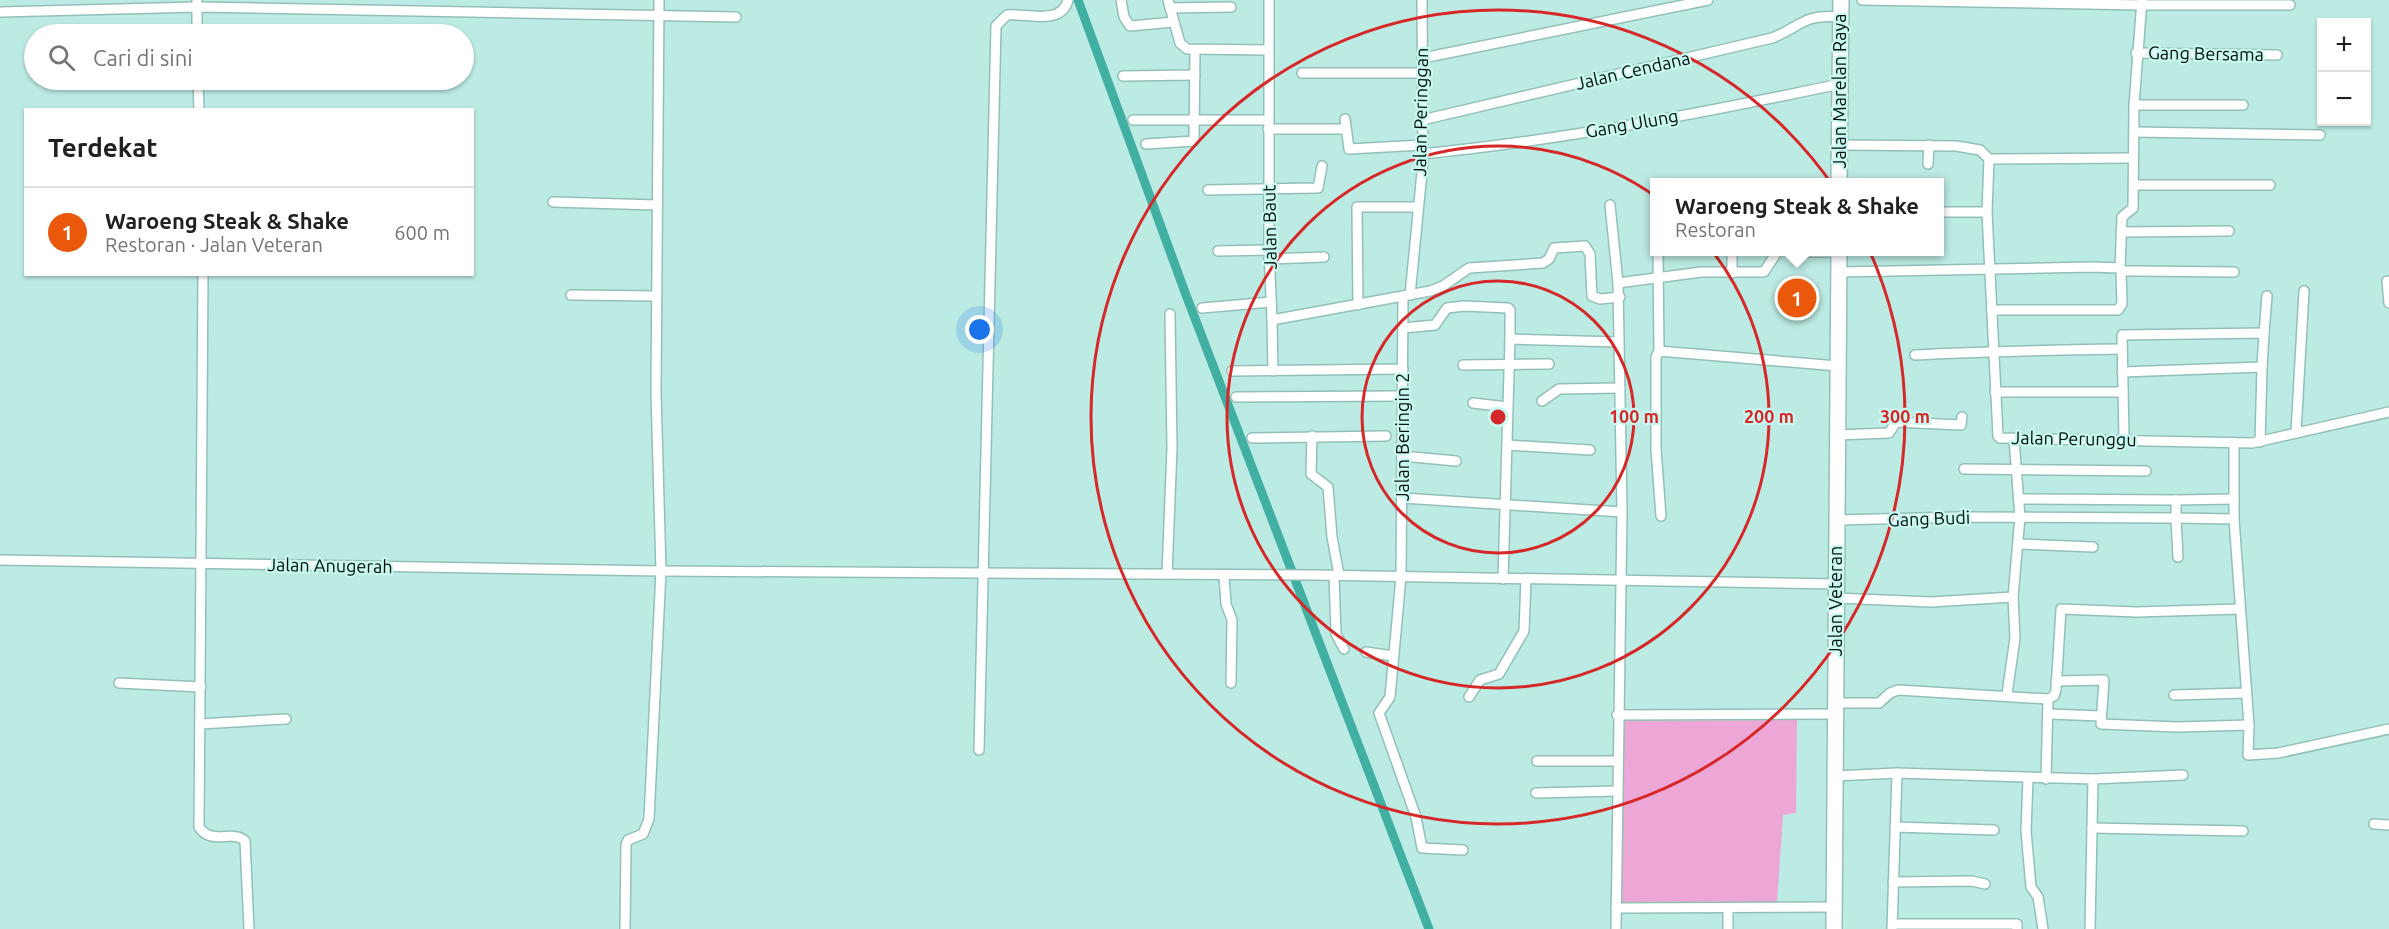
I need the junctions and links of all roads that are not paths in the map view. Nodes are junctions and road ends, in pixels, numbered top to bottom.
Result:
1 (659, 0) edge
2 (1068, 0) edge
3 (1121, 0) edge
4 (1269, 0) edge
5 (1422, 0) edge
6 (1708, 0) edge
7 (1841, 0) edge
8 (1862, 0) edge
9 (2142, 3) edge
10 (197, 4) edge
11 (1169, 4) edge
12 (2290, 5) dead end
13 (1231, 7) dead end
14 (0, 12) edge
15 (659, 16) junction
16 (736, 17) dead end
17 (1841, 17) junction
18 (1174, 22) junction
19 (197, 24) edge
20 (1195, 50) junction
21 (1268, 50) junction
22 (2136, 53) junction
23 (2277, 55) dead end
24 (1423, 58) junction
25 (1302, 73) dead end
26 (1422, 73) junction
27 (1195, 75) junction
28 (1123, 76) dead end
29 (1840, 84) junction
30 (198, 90) edge
31 (2134, 105) junction
32 (2243, 105) dead end
33 (199, 108) edge
34 (1133, 120) dead end
35 (1195, 120) junction
36 (1422, 120) junction
37 (1268, 124) junction
38 (2134, 132) junction
39 (2320, 135) dead end
40 (1146, 144) dead end
41 (1840, 145) junction
42 (1929, 145) junction
43 (1422, 150) junction
44 (2133, 158) junction
45 (1989, 159) junction
46 (1928, 164) dead end
47 (1322, 166) dead end
48 (1839, 178) edge
49 (2135, 185) junction
50 (2270, 185) dead end
51 (1269, 189) junction
52 (1208, 190) dead end
53 (553, 202) dead end
54 (657, 205) junction
55 (1610, 205) dead end
56 (1416, 207) junction
57 (1944, 212) edge
58 (1987, 212) junction
59 (2229, 231) dead end
60 (2121, 232) junction
61 (1218, 252) dead end
62 (1269, 255) junction
63 (1658, 256) edge
64 (1732, 256) edge
65 (1774, 256) edge
66 (1839, 256) edge
67 (1324, 257) dead end
68 (1990, 269) junction
69 (2120, 269) junction
70 (1839, 272) junction
71 (2234, 272) dead end
72 (1732, 273) junction
73 (203, 276) edge
74 (1657, 278) junction
75 (2387, 281) dead end
76 (1618, 283) junction
77 (2304, 291) dead end
78 (571, 295) dead end
79 (657, 296) junction
80 (1407, 296) junction
81 (2267, 296) dead end
82 (1620, 297) junction
83 (1271, 302) junction
84 (2389, 303) edge
85 (1358, 305) junction
86 (1202, 308) dead end
87 (1992, 310) junction
88 (1170, 314) dead end
89 (1272, 320) junction
90 (2122, 324) dead end
91 (1403, 328) junction
92 (2264, 333) junction
93 (2122, 335) junction
94 (1510, 339) junction
95 (1618, 342) junction
96 (2122, 349) junction
97 (1994, 350) junction
98 (1659, 351) junction
99 (1915, 355) dead end
100 (1508, 364) junction
101 (1549, 364) dead end
102 (1463, 365) dead end
103 (1838, 366) junction
104 (2262, 367) junction
105 (1403, 369) junction
106 (1232, 371) dead end
107 (1273, 371) junction
108 (2122, 372) junction
109 (1620, 388) junction
110 (1995, 392) junction
111 (2123, 392) junction
112 (1403, 396) junction
113 (1236, 397) dead end
114 (1542, 401) dead end
115 (1473, 403) dead end
116 (1508, 407) junction
117 (2389, 412) edge
118 (1962, 417) dead end
119 (2296, 432) junction
120 (1837, 435) junction
121 (1312, 436) junction
122 (1386, 436) dead end
123 (1252, 438) dead end
124 (2014, 439) junction
125 (2124, 439) junction
126 (2260, 442) junction
127 (2234, 443) junction
128 (1507, 445) junction
129 (1590, 450) dead end
130 (1402, 456) junction
131 (1456, 461) dead end
132 (1964, 469) dead end
133 (2018, 470) junction
134 (2146, 471) dead end
135 (1402, 498) junction
136 (2234, 499) junction
137 (2020, 500) junction
138 (2176, 501) junction
139 (1506, 505) junction
140 (1622, 512) junction
141 (1661, 516) dead end
142 (2020, 517) junction
143 (2176, 518) junction
144 (2234, 519) junction
145 (1837, 520) junction
146 (2019, 544) junction
147 (2093, 547) dead end
148 (2178, 557) dead end
149 (0, 560) edge
150 (202, 565) junction
151 (661, 571) junction
152 (981, 572) junction
153 (1167, 574) junction
154 (1337, 575) junction
155 (1224, 576) junction
156 (1401, 577) junction
157 (1503, 579) junction
158 (1526, 579) junction
159 (1620, 579) junction
160 (1836, 591) junction
161 (2013, 597) junction
162 (2240, 609) junction
163 (1344, 650) dead end
164 (1366, 652) dead end
165 (1393, 656) junction
166 (2056, 681) junction
167 (119, 683) dead end
168 (1231, 683) dead end
169 (201, 687) junction
170 (2246, 693) junction
171 (2007, 694) junction
172 (2174, 695) dead end
173 (1469, 697) dead end
174 (2048, 699) junction
175 (1835, 708) junction
176 (2049, 714) junction
177 (1617, 715) junction
178 (2101, 716) junction
179 (286, 719) dead end
180 (200, 724) junction
181 (2248, 724) junction
182 (2389, 729) edge
183 (979, 750) dead end
184 (1537, 761) dead end
185 (1617, 761) junction
186 (1897, 773) junction
187 (2183, 775) dead end
188 (1835, 776) junction
189 (2028, 779) junction
190 (2046, 779) junction
191 (2092, 779) junction
192 (1617, 791) junction
193 (1536, 793) dead end
194 (2374, 824) dead end
195 (2389, 825) edge
196 (1894, 827) junction
197 (2092, 828) junction
198 (1994, 830) dead end
199 (2243, 831) dead end
200 (1463, 850) dead end
201 (1893, 882) junction
202 (1985, 884) dead end
203 (1834, 907) junction
204 (1616, 908) junction
205 (1728, 909) junction
206 (1893, 927) edge
207 (249, 929) edge
208 (625, 929) edge
209 (1616, 929) edge
210 (1728, 929) edge
211 (1834, 929) edge
212 (2017, 929) edge
213 (2043, 929) edge
214 (2090, 929) edge

1 - 15 street
2 - 152 street
3 - 18 street
4 - 21 street, Jalan Baut
5 - 24 street, Jalan Peringgan
6 - 24 street
7 - 17 main road, Jalan Marelan Raya
8 - 9 street
9 - 12 street
9 - 22 street
10 - 14 street
10 - 15 street
10 - 19 street
11 - 13 street
11 - 18 street
15 - 16 street
15 - 54 street
17 - 29 main road, Jalan Marelan Raya
17 - 36 street, Jalan Cendana
18 - 20 street
20 - 21 street
20 - 27 street
21 - 37 street, Jalan Baut
22 - 23 street, Gang Bersama
22 - 31 street
24 - 26 street, Jalan Peringgan
25 - 26 street
26 - 36 street, Jalan Peringgan
27 - 28 street
27 - 35 street
29 - 41 main road, Jalan Marelan Raya
29 - 43 street, Gang Ulung
30 - 33 street
31 - 32 street
31 - 38 street
34 - 35 street
35 - 37 street
35 - 40 street
36 - 43 street, Jalan Peringgan
37 - 43 street, Gang Ulung
37 - 51 street, Jalan Baut
38 - 39 street
38 - 44 street
41 - 42 street
41 - 48 main road, Jalan Marelan Raya
42 - 45 street
42 - 46 street
43 - 56 street, Jalan Peringgan
44 - 45 street
44 - 49 street
45 - 58 street, Jalan Perunggu
47 - 51 street
49 - 50 street
49 - 60 street
51 - 52 street
51 - 62 street, Jalan Baut
53 - 54 street
54 - 79 street
55 - 76 street
56 - 80 street, Jalan Peringgan
56 - 85 street
57 - 58 street
58 - 68 street, Jalan Perunggu
59 - 60 street
60 - 69 street
61 - 62 street
62 - 67 street
62 - 83 street, Jalan Baut
63 - 74 street
64 - 72 street
65 - 72 street
66 - 70 main road
68 - 69 street
68 - 70 street
68 - 87 street, Jalan Perunggu
69 - 71 street
69 - 87 street
70 - 103 main road, Jalan Veteran
72 - 74 street
73 - 150 street
74 - 76 street
74 - 98 street
75 - 84 street
76 - 82 street
77 - 119 street
78 - 79 street
79 - 151 street
80 - 82 street
80 - 85 street
80 - 91 street, Jalan Beringin 2
81 - 92 street
82 - 95 street
83 - 86 street
83 - 89 street, Jalan Baut
85 - 89 street
87 - 97 street, Jalan Perunggu
88 - 153 street
89 - 107 street, Jalan Baut
90 - 93 street
91 - 94 street
91 - 105 street, Jalan Beringin 2
92 - 93 street
92 - 104 street
93 - 96 street
94 - 95 street
94 - 100 street
95 - 109 street
96 - 97 street
96 - 108 street
97 - 99 street
97 - 110 street, Jalan Perunggu
98 - 103 street
98 - 141 street
100 - 101 street
100 - 102 street
100 - 116 street
103 - 120 main road, Jalan Veteran
104 - 108 street
104 - 126 street
105 - 107 street
105 - 112 street, Jalan Beringin 2
106 - 107 street
108 - 111 street
109 - 114 street
109 - 140 street
110 - 111 street
110 - 124 street, Jalan Perunggu
111 - 125 street
112 - 113 street
112 - 130 street, Jalan Beringin 2
115 - 116 street
116 - 128 street
117 - 119 street, Jalan Perunggu
118 - 120 street
119 - 126 street, Jalan Perunggu
120 - 145 main road, Jalan Veteran
121 - 122 street
121 - 123 street
121 - 154 street
124 - 125 street, Jalan Perunggu
124 - 133 street
125 - 127 street, Jalan Perunggu
126 - 127 street, Jalan Perunggu
127 - 136 street
128 - 129 street
128 - 139 street
130 - 131 street
130 - 135 street, Jalan Beringin 2
132 - 133 street
133 - 134 street
133 - 137 street
135 - 139 street
135 - 156 street, Jalan Beringin 2
136 - 138 street
136 - 144 street
137 - 138 street
137 - 142 street
138 - 143 street
139 - 140 street
139 - 157 street
140 - 159 street
142 - 143 street, Gang Budi
142 - 145 street, Gang Budi
142 - 146 street
143 - 144 street, Gang Budi
143 - 148 street
144 - 162 street
145 - 160 main road, Jalan Veteran
146 - 147 street
146 - 161 street
149 - 150 street, Jalan Anugerah
150 - 151 street, Jalan Anugerah
150 - 169 street
151 - 152 street, Jalan Anugerah
151 - 208 street
152 - 153 street, Jalan Anugerah
152 - 183 street
153 - 155 street, Jalan Anugerah
154 - 155 street, Jalan Anugerah
154 - 156 street, Jalan Anugerah
154 - 163 street
155 - 168 street
156 - 157 street, Jalan Anugerah
156 - 165 street, Jalan Beringin 2
157 - 158 street, Jalan Anugerah
158 - 159 street, Jalan Anugerah
158 - 173 street
159 - 160 street, Jalan Anugerah
159 - 177 street
160 - 161 street, Jalan Anugerah
160 - 175 main road, Jalan Veteran
161 - 171 street
162 - 166 street
162 - 170 street
164 - 165 street
165 - 200 street, Jalan Beringin 2
166 - 174 street
166 - 178 street
167 - 169 street
169 - 180 street
170 - 172 street
170 - 181 street
171 - 174 street
171 - 175 street
174 - 176 street
175 - 177 street
175 - 188 main road, Jalan Veteran
176 - 178 street
176 - 190 street
177 - 185 street
178 - 181 street
179 - 180 street
180 - 207 street
181 - 182 street
184 - 185 street
185 - 192 street
186 - 188 street
186 - 189 street
186 - 196 street
187 - 191 street
188 - 203 main road, Jalan Veteran
189 - 190 street
189 - 213 street
190 - 191 street
191 - 197 street
192 - 193 street
192 - 204 street
194 - 195 street
196 - 198 street
196 - 201 street
197 - 199 street
197 - 214 street
201 - 202 street
201 - 206 street
203 - 205 street
203 - 211 main road, Jalan Veteran
204 - 205 street
204 - 209 street
205 - 210 street
206 - 212 street

